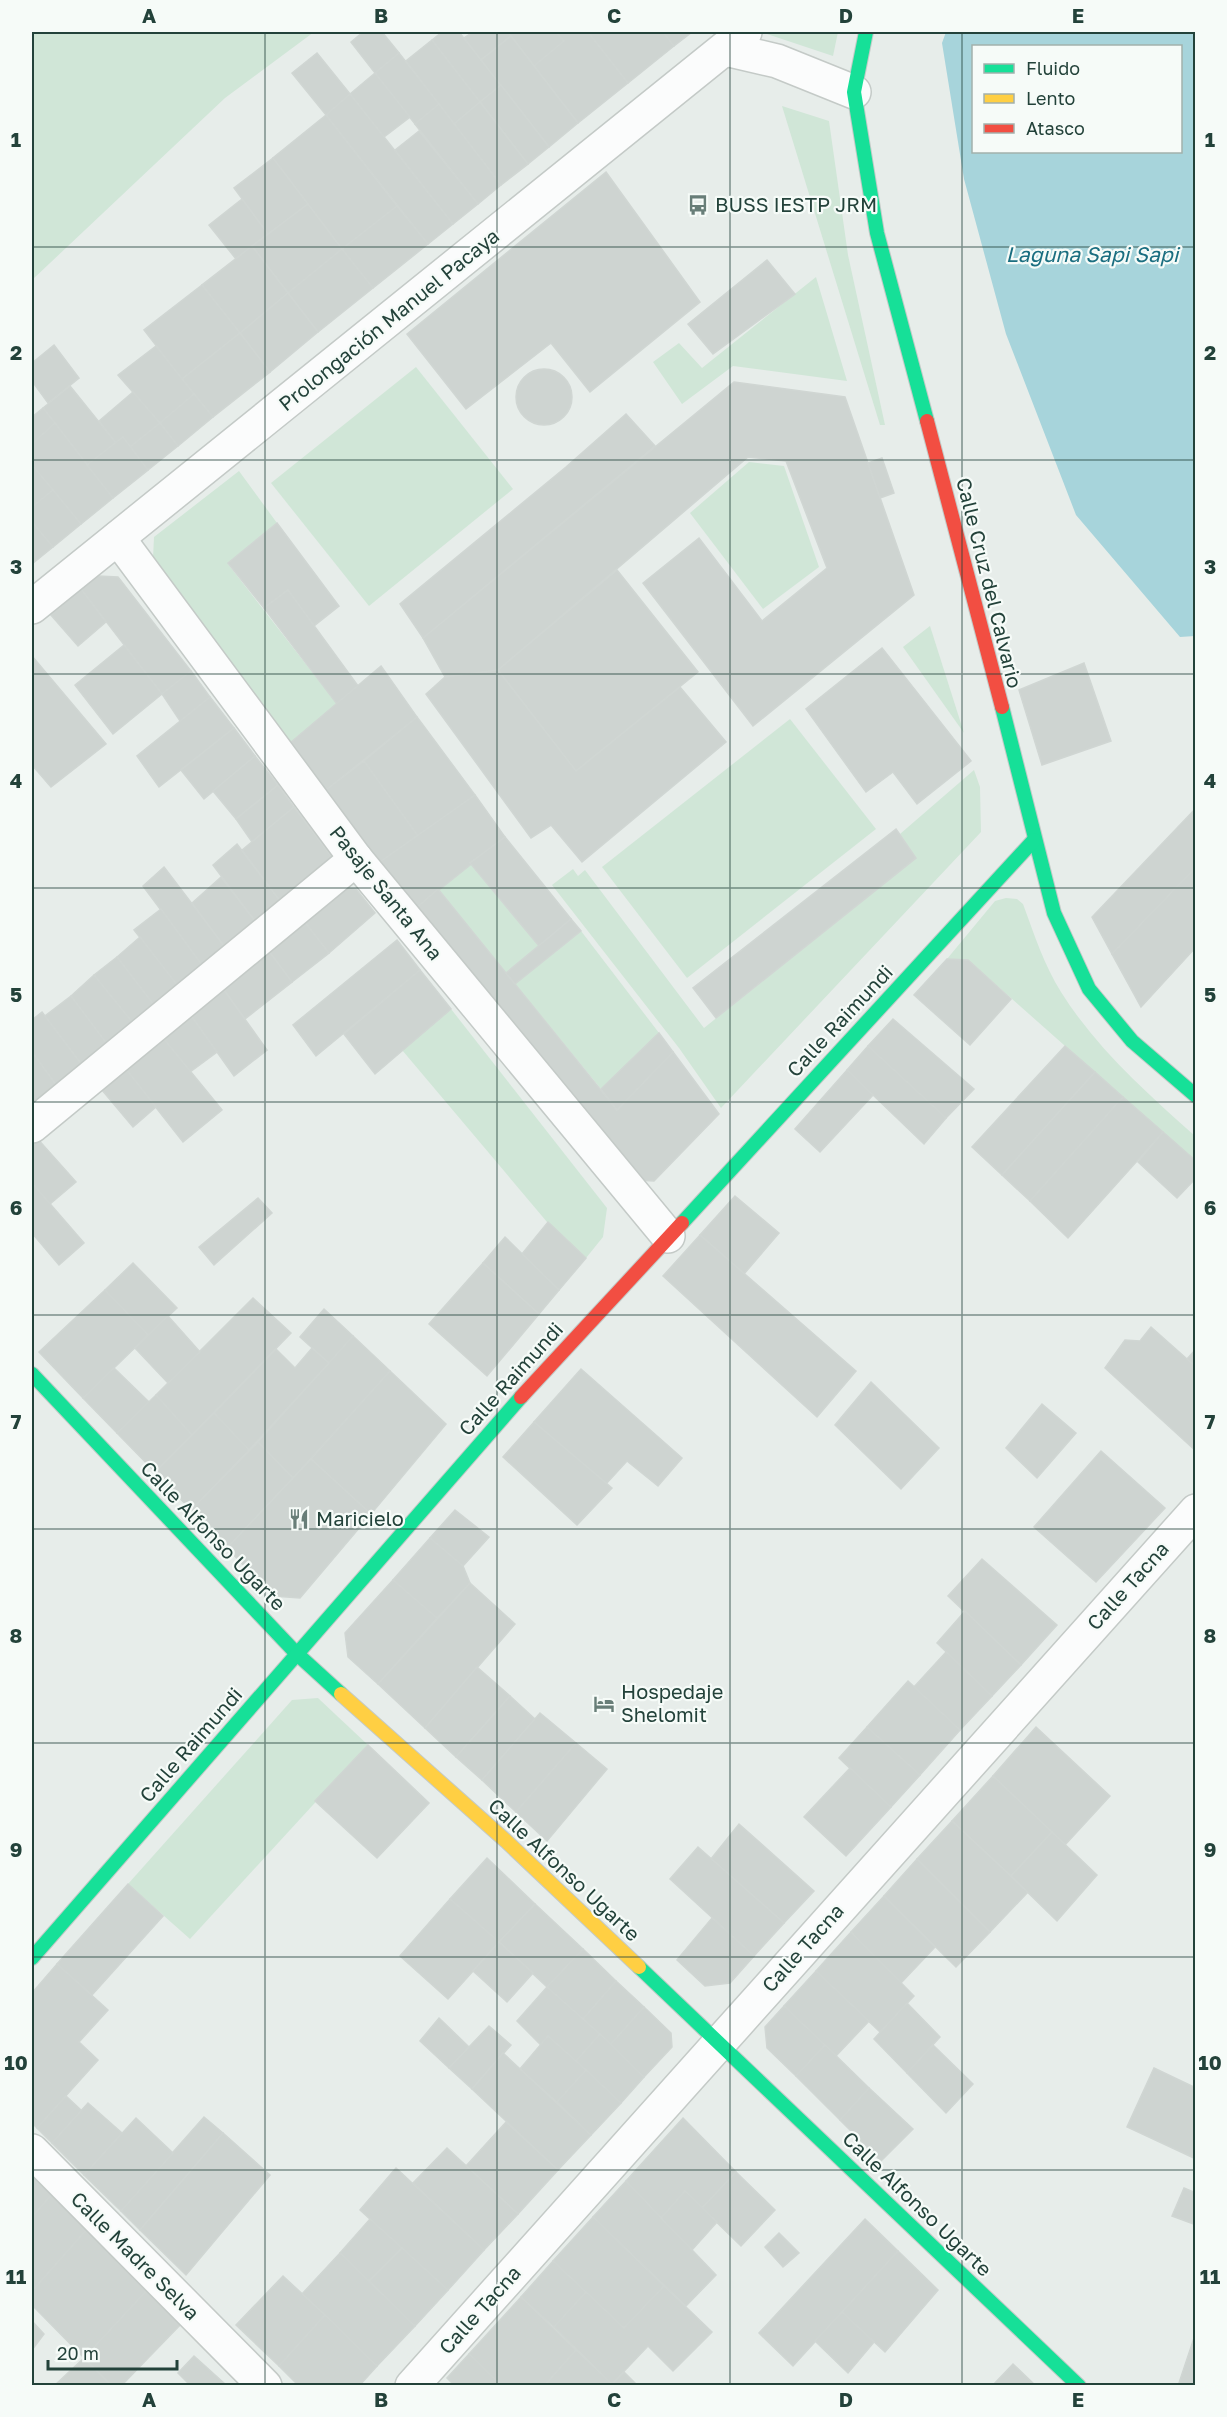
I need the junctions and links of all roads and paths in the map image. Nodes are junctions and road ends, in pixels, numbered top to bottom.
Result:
1 (866, 32) edge
2 (735, 40) edge
3 (854, 92) junction
4 (118, 538) junction
5 (32, 607) edge
6 (1034, 840) junction
7 (356, 859) junction
8 (1196, 1096) edge
9 (32, 1126) edge
10 (668, 1236) junction
11 (32, 1374) edge
12 (1196, 1511) edge
13 (297, 1653) junction
14 (32, 1958) edge
15 (719, 2042) junction
16 (32, 2151) edge
17 (265, 2385) edge
18 (412, 2385) edge
19 (1079, 2385) edge

1 - 3 street, Calle Cruz del Calvario
2 - 3 street
2 - 4 street, Prolongación Manuel Pacaya
3 - 6 street, Calle Cruz del Calvario
4 - 5 street, Prolongación Manuel Pacaya
4 - 7 street, Pasaje Santa Ana
6 - 8 street, Calle Cruz del Calvario
6 - 10 street, Calle Raimundi
7 - 9 street
7 - 10 street, Pasaje Santa Ana
10 - 13 street, Calle Raimundi
11 - 13 street, Calle Alfonso Ugarte
12 - 15 street, Calle Tacna
13 - 14 street, Calle Raimundi
13 - 15 street, Calle Alfonso Ugarte
15 - 18 street, Calle Tacna
15 - 19 street, Calle Alfonso Ugarte
16 - 17 street, Calle Madre Selva

